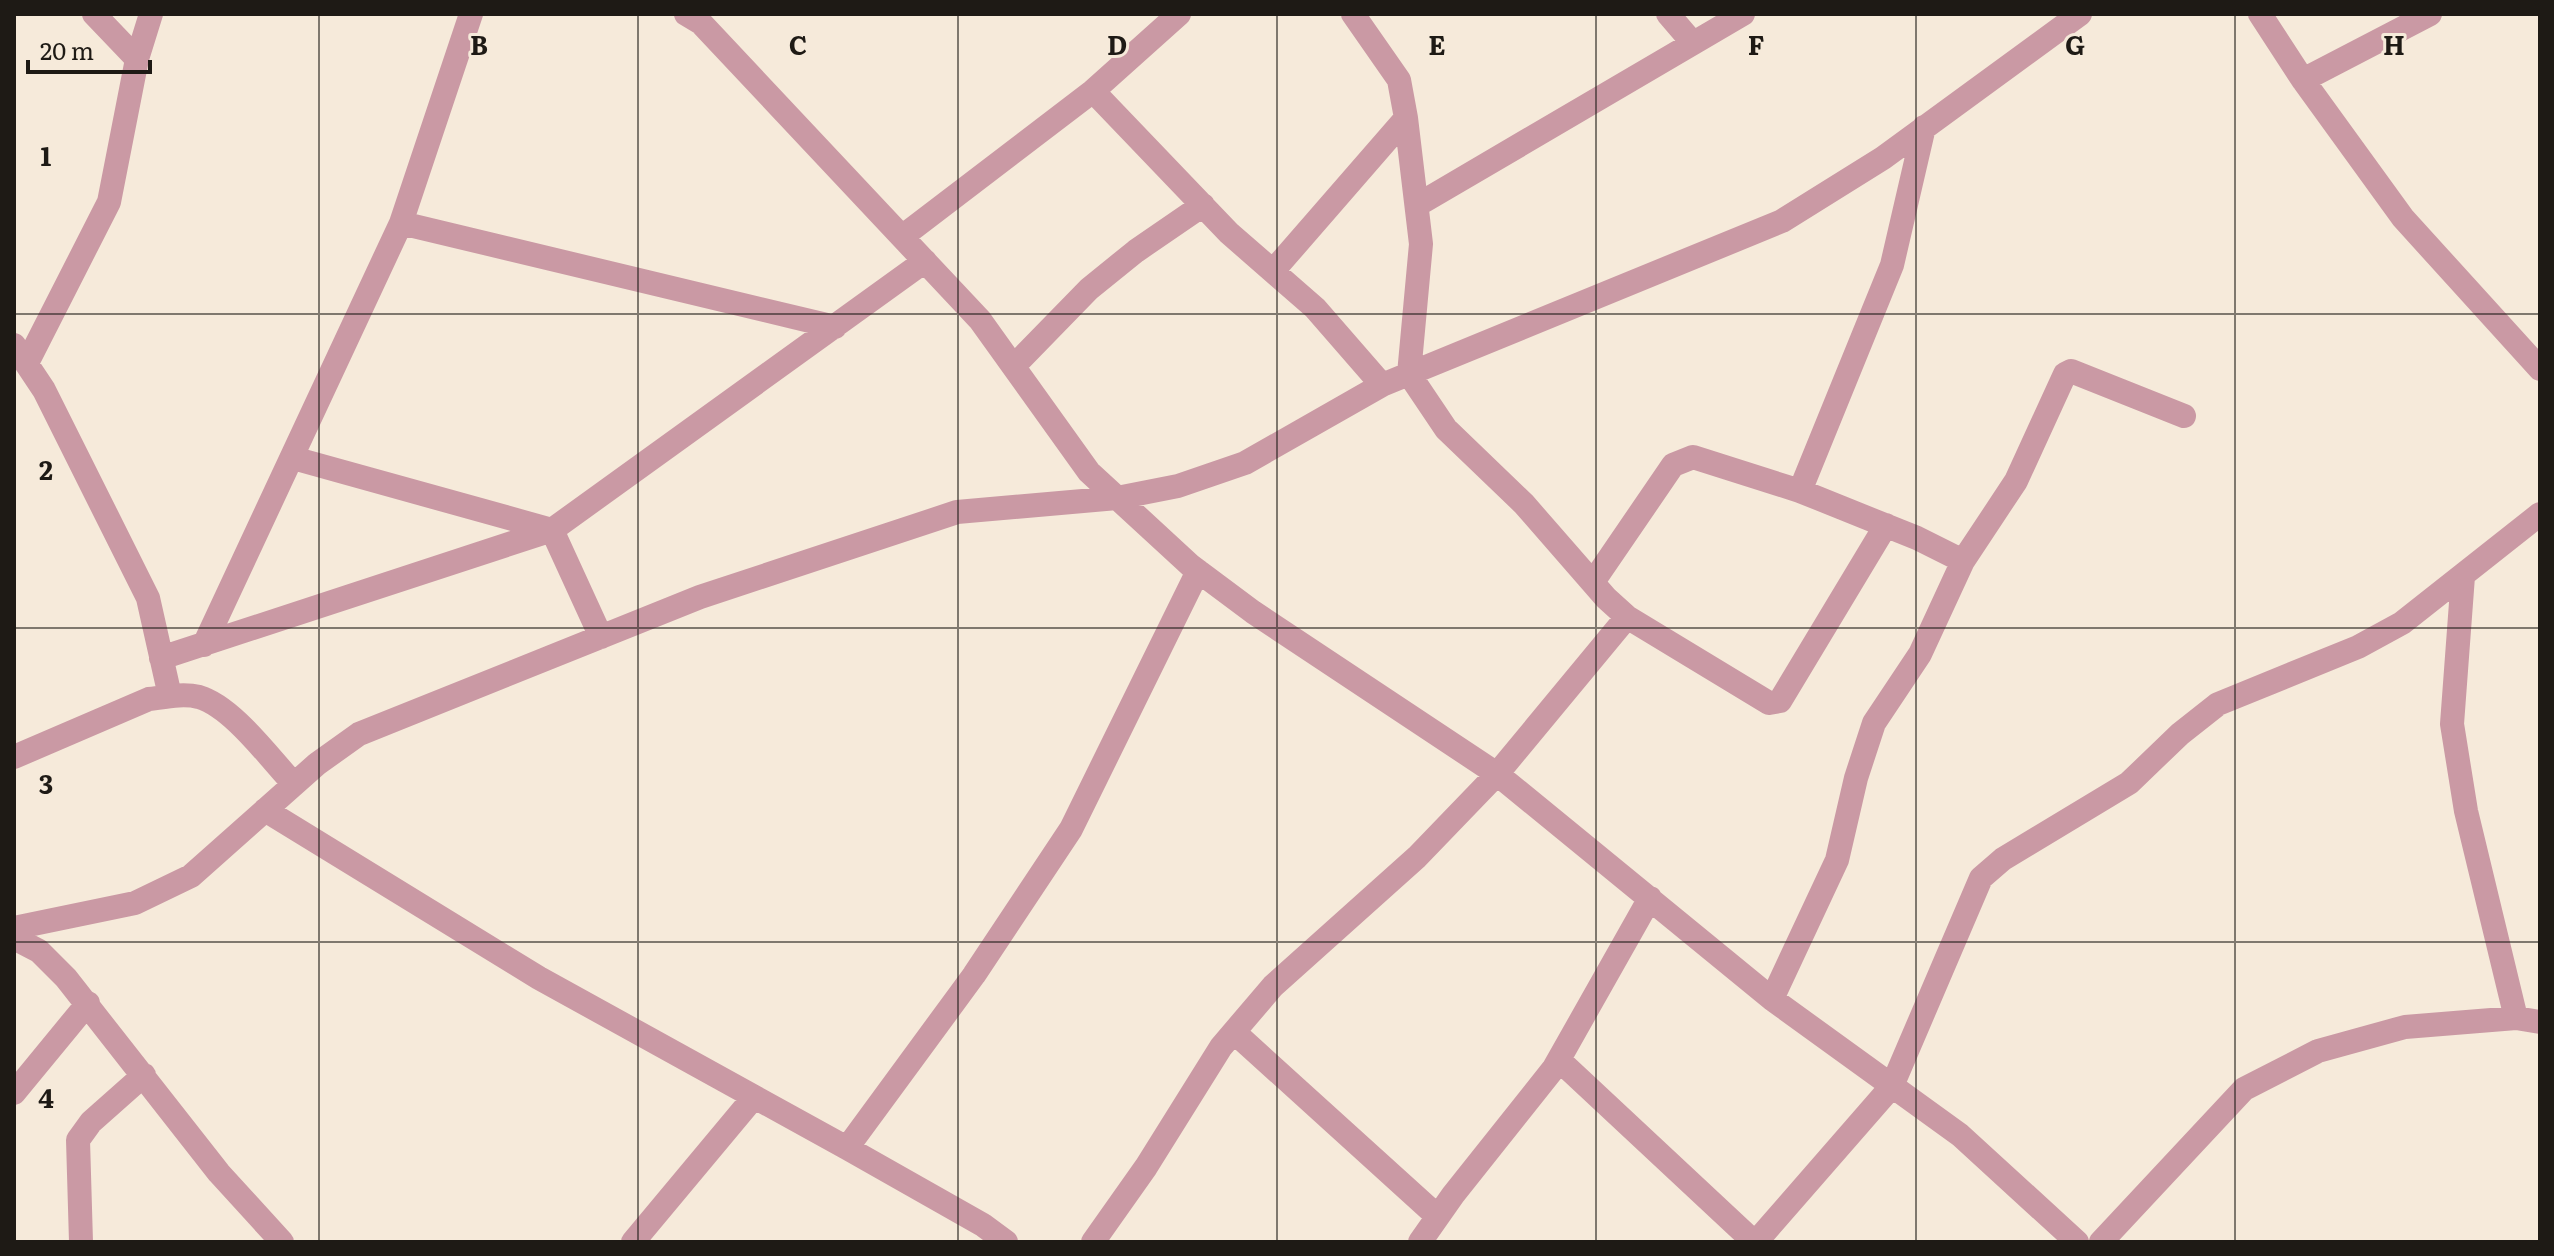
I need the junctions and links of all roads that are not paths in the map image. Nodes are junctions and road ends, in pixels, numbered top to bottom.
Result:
1 (94, 14) edge
2 (151, 14) edge
3 (471, 14) edge
4 (686, 14) edge
5 (1179, 14) edge
6 (1353, 14) edge
7 (1668, 14) edge
8 (1743, 14) edge
9 (2080, 14) edge
10 (2260, 14) edge
11 (2430, 14) edge
12 (1692, 42) junction
13 (137, 59) junction
14 (2303, 80) junction
15 (1093, 91) junction
16 (1406, 118) junction
17 (1924, 127) junction
18 (1419, 204) junction
19 (1203, 205) junction
20 (401, 223) junction
21 (903, 236) junction
22 (925, 261) junction
23 (1273, 271) junction
24 (835, 327) junction
25 (20, 354) edge
26 (1015, 365) junction
27 (2540, 369) edge
28 (1409, 374) junction
29 (1382, 385) junction
30 (2184, 416) dead end
31 (293, 458) junction
32 (1800, 491) junction
33 (1117, 498) junction
34 (2540, 514) edge
35 (1886, 525) junction
36 (552, 530) junction
37 (1963, 561) junction
38 (1198, 571) junction
39 (2463, 576) junction
40 (1593, 582) junction
41 (1627, 617) junction
42 (601, 637) junction
43 (204, 645) junction
44 (161, 658) junction
45 (170, 696) junction
46 (14, 757) edge
47 (1497, 774) junction
48 (294, 784) junction
49 (265, 810) junction
50 (1650, 898) junction
51 (14, 928) edge
52 (14, 938) edge
53 (1772, 999) junction
54 (88, 1003) junction
55 (2516, 1018) junction
56 (2540, 1022) edge
57 (1234, 1032) junction
58 (1559, 1060) junction
59 (144, 1075) junction
60 (1892, 1086) junction
61 (14, 1093) edge
62 (754, 1097) junction
63 (847, 1148) junction
64 (1437, 1216) junction
65 (81, 1242) edge
66 (282, 1242) edge
67 (633, 1242) edge
68 (1006, 1242) edge
69 (1093, 1242) edge
70 (1420, 1242) edge
71 (1755, 1242) edge
72 (2077, 1242) edge
73 (2101, 1242) edge

1 - 13 street
2 - 13 street
3 - 20 street
4 - 21 street
5 - 15 street
6 - 16 street
7 - 12 street
8 - 12 street
9 - 17 street
10 - 14 street
11 - 14 street
12 - 18 street
13 - 25 street
14 - 27 street
15 - 19 street
15 - 21 street
16 - 18 street
16 - 23 street
17 - 28 street
17 - 32 street
18 - 28 street
19 - 23 street
19 - 26 street
20 - 24 street
20 - 31 street
21 - 22 street
22 - 24 street
22 - 26 street
23 - 29 street
24 - 36 street
25 - 44 street
26 - 33 street
28 - 29 street
28 - 40 street
29 - 33 street
30 - 37 street
31 - 36 street
31 - 43 street
32 - 35 street
32 - 40 street
33 - 38 street
33 - 42 street
34 - 39 street
35 - 37 street
35 - 41 street
36 - 42 street
36 - 43 street
37 - 53 street
38 - 47 street
38 - 63 street
39 - 55 street
39 - 60 street
40 - 41 street
41 - 47 street
42 - 48 street
43 - 44 street
44 - 45 street
45 - 46 street
45 - 48 street
47 - 50 street
47 - 57 street
48 - 49 street
49 - 51 street
49 - 62 street
50 - 53 street
50 - 58 street
52 - 54 street
53 - 60 street
54 - 59 street
54 - 61 street
55 - 56 street
55 - 73 street
57 - 64 street
57 - 69 street
58 - 64 street
58 - 71 street
59 - 65 street
59 - 66 street
60 - 71 street
60 - 72 street
62 - 63 street
62 - 67 street
63 - 68 street
64 - 70 street

